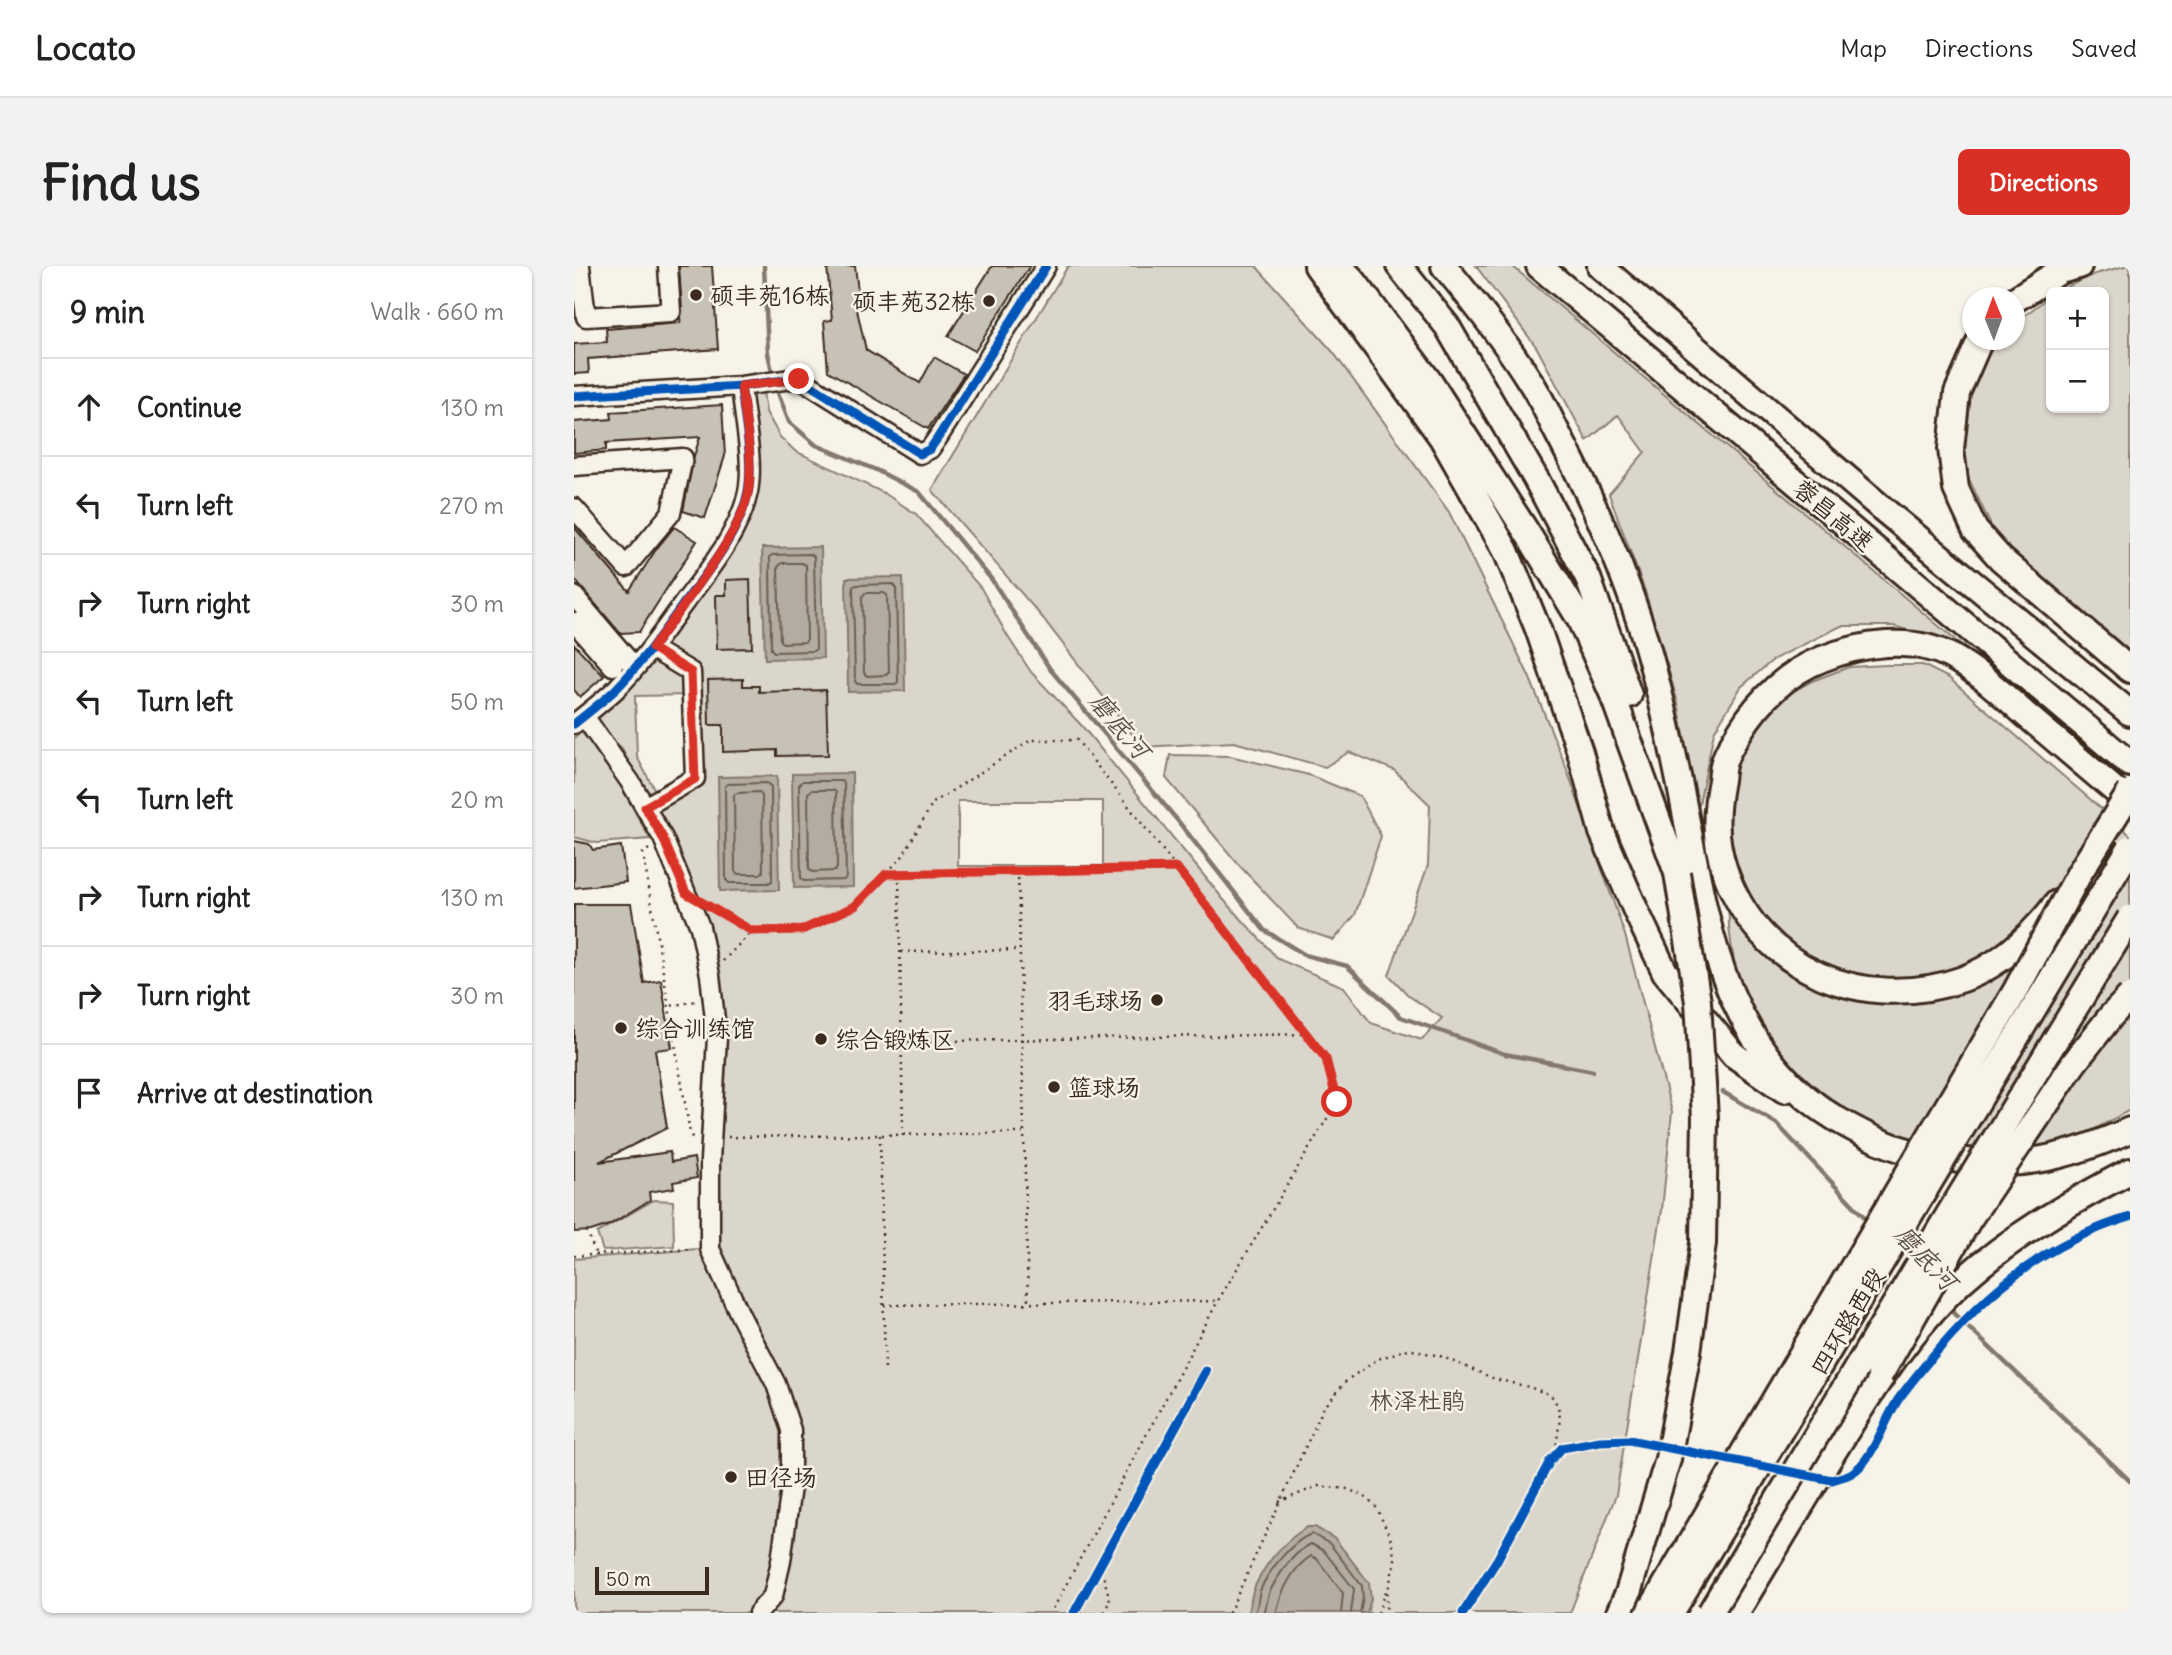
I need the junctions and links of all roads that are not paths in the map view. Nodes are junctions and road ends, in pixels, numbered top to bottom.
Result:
1 (580, 266) edge
2 (668, 266) edge
3 (1046, 266) edge
4 (1317, 266) edge
5 (1339, 266) edge
6 (1399, 266) edge
7 (1444, 266) edge
8 (1539, 266) edge
9 (1600, 266) edge
10 (2069, 269) edge
11 (2025, 294) edge
12 (1974, 350) edge
13 (747, 386) junction
14 (574, 396) edge
15 (574, 466) edge
16 (574, 508) edge
17 (574, 596) edge
18 (574, 622) edge
19 (652, 648) junction
20 (613, 666) dead end
21 (635, 668) junction
22 (2130, 670) edge
23 (2130, 713) edge
24 (579, 720) edge
25 (2130, 764) edge
26 (2130, 792) edge
27 (2130, 803) edge
28 (645, 807) junction
29 (2130, 848) edge
30 (2080, 872) junction
31 (1677, 873) junction
32 (2130, 918) edge
33 (2130, 996) edge
34 (2130, 1130) edge
35 (1858, 1132) junction
36 (2130, 1171) edge
37 (1880, 1375) junction
38 (1658, 1611) edge
39 (758, 1613) edge
40 (1619, 1613) edge
41 (1710, 1613) edge
42 (1736, 1613) edge

1 - 2 street
3 - 13 street
4 - 35 highway
5 - 31 highway
6 - 31 highway
7 - 35 highway
8 - 25 highway, 蓉昌高速
9 - 23 highway, 蓉昌高速
10 - 11 highway
12 - 22 highway
13 - 14 street
13 - 19 street
15 - 16 street
17 - 21 street
18 - 20 street
19 - 21 street
19 - 28 street
21 - 24 street
24 - 28 street
26 - 30 highway, bridge
27 - 30 highway, bridge
28 - 39 street
29 - 38 highway, 四环路西段, bridge
30 - 38 highway, bridge
31 - 40 highway, bridge
32 - 41 highway, 四环路西段, bridge
33 - 37 highway, bridge
34 - 35 highway
36 - 37 highway, bridge
37 - 42 highway

